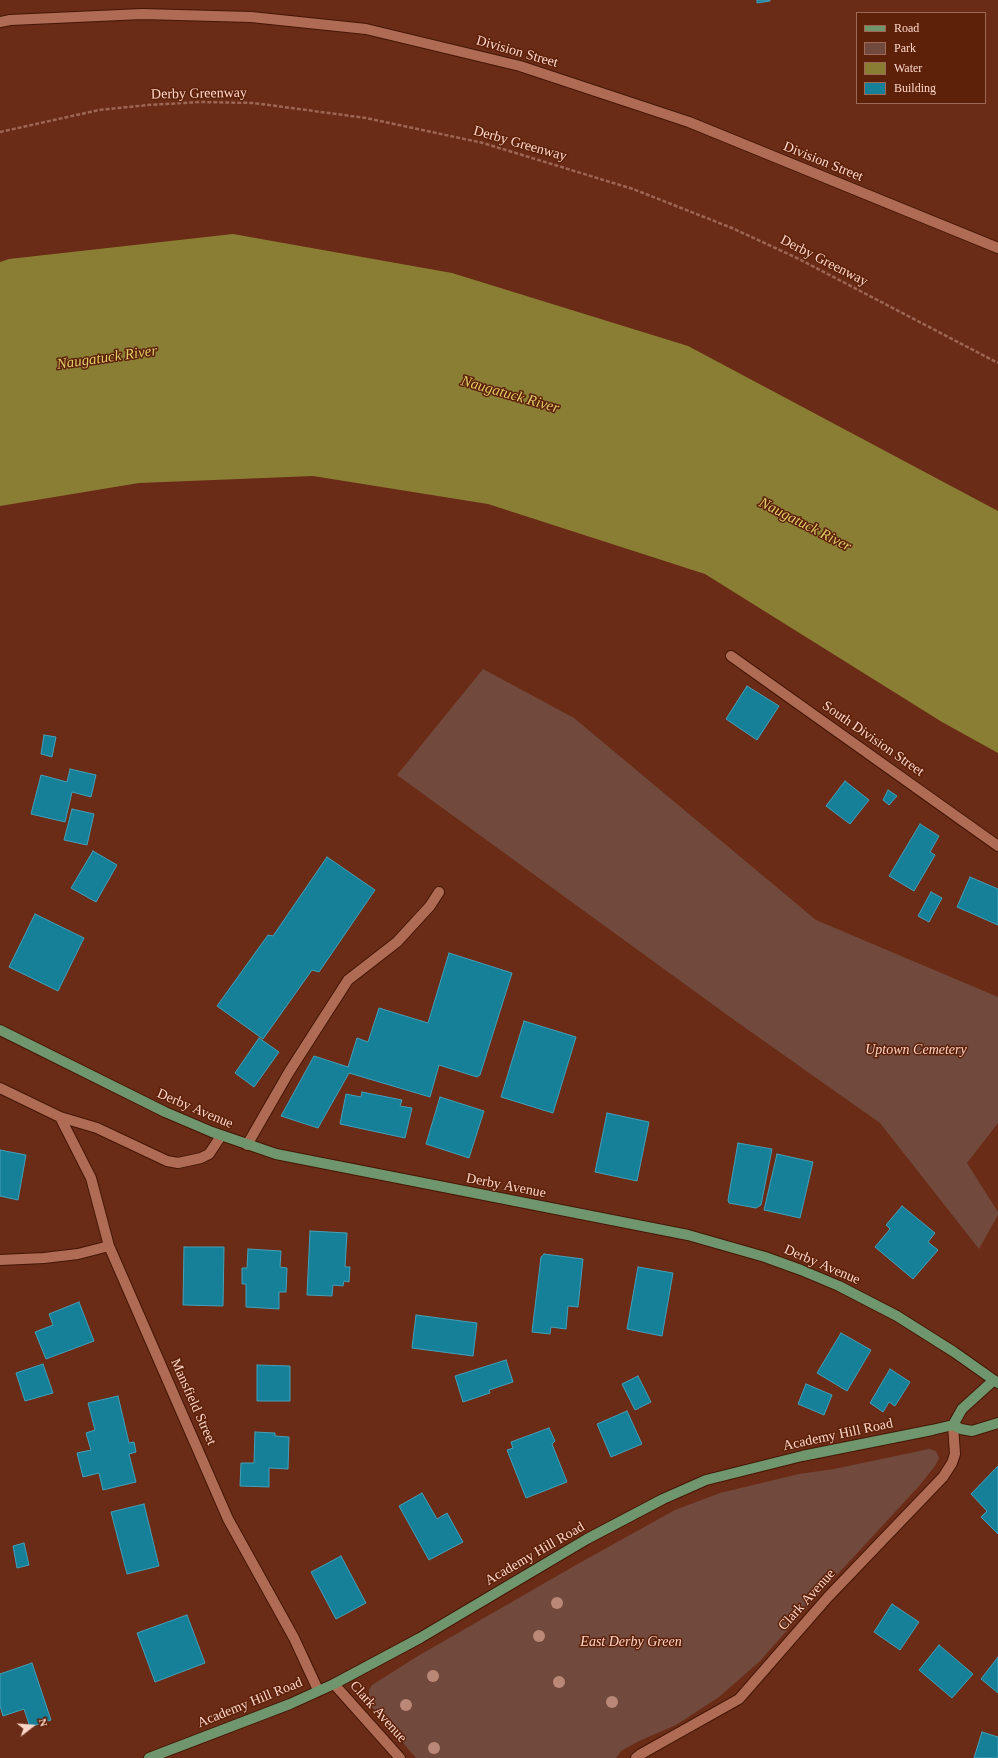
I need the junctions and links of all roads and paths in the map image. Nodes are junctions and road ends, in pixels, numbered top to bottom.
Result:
1 (0, 22) edge
2 (0, 132) edge
3 (998, 248) edge
4 (998, 363) edge
5 (731, 656) dead end
6 (998, 846) edge
7 (439, 892) dead end
8 (0, 1030) edge
9 (0, 1088) edge
10 (60, 1117) junction
11 (221, 1136) junction
12 (246, 1145) junction
13 (109, 1246) junction
14 (0, 1260) edge
15 (996, 1382) edge
16 (998, 1423) edge
17 (953, 1425) junction
18 (334, 1684) junction
19 (318, 1690) junction
20 (149, 1758) edge
21 (400, 1758) edge
22 (636, 1758) edge

1 - 3 street, Division Street
2 - 4 path, Derby Greenway
5 - 6 street, South Division Street
7 - 12 street
8 - 11 main road, Derby Avenue
9 - 10 street
10 - 11 street
10 - 13 street, Mansfield Street
11 - 12 main road, Derby Avenue
12 - 15 main road, Derby Avenue
13 - 14 street
13 - 19 street, Mansfield Street
15 - 17 main road
16 - 17 main road
17 - 18 main road, Academy Hill Road
17 - 22 street, Clark Avenue
18 - 19 main road, Academy Hill Road
18 - 21 street, Clark Avenue
19 - 20 main road, Academy Hill Road

